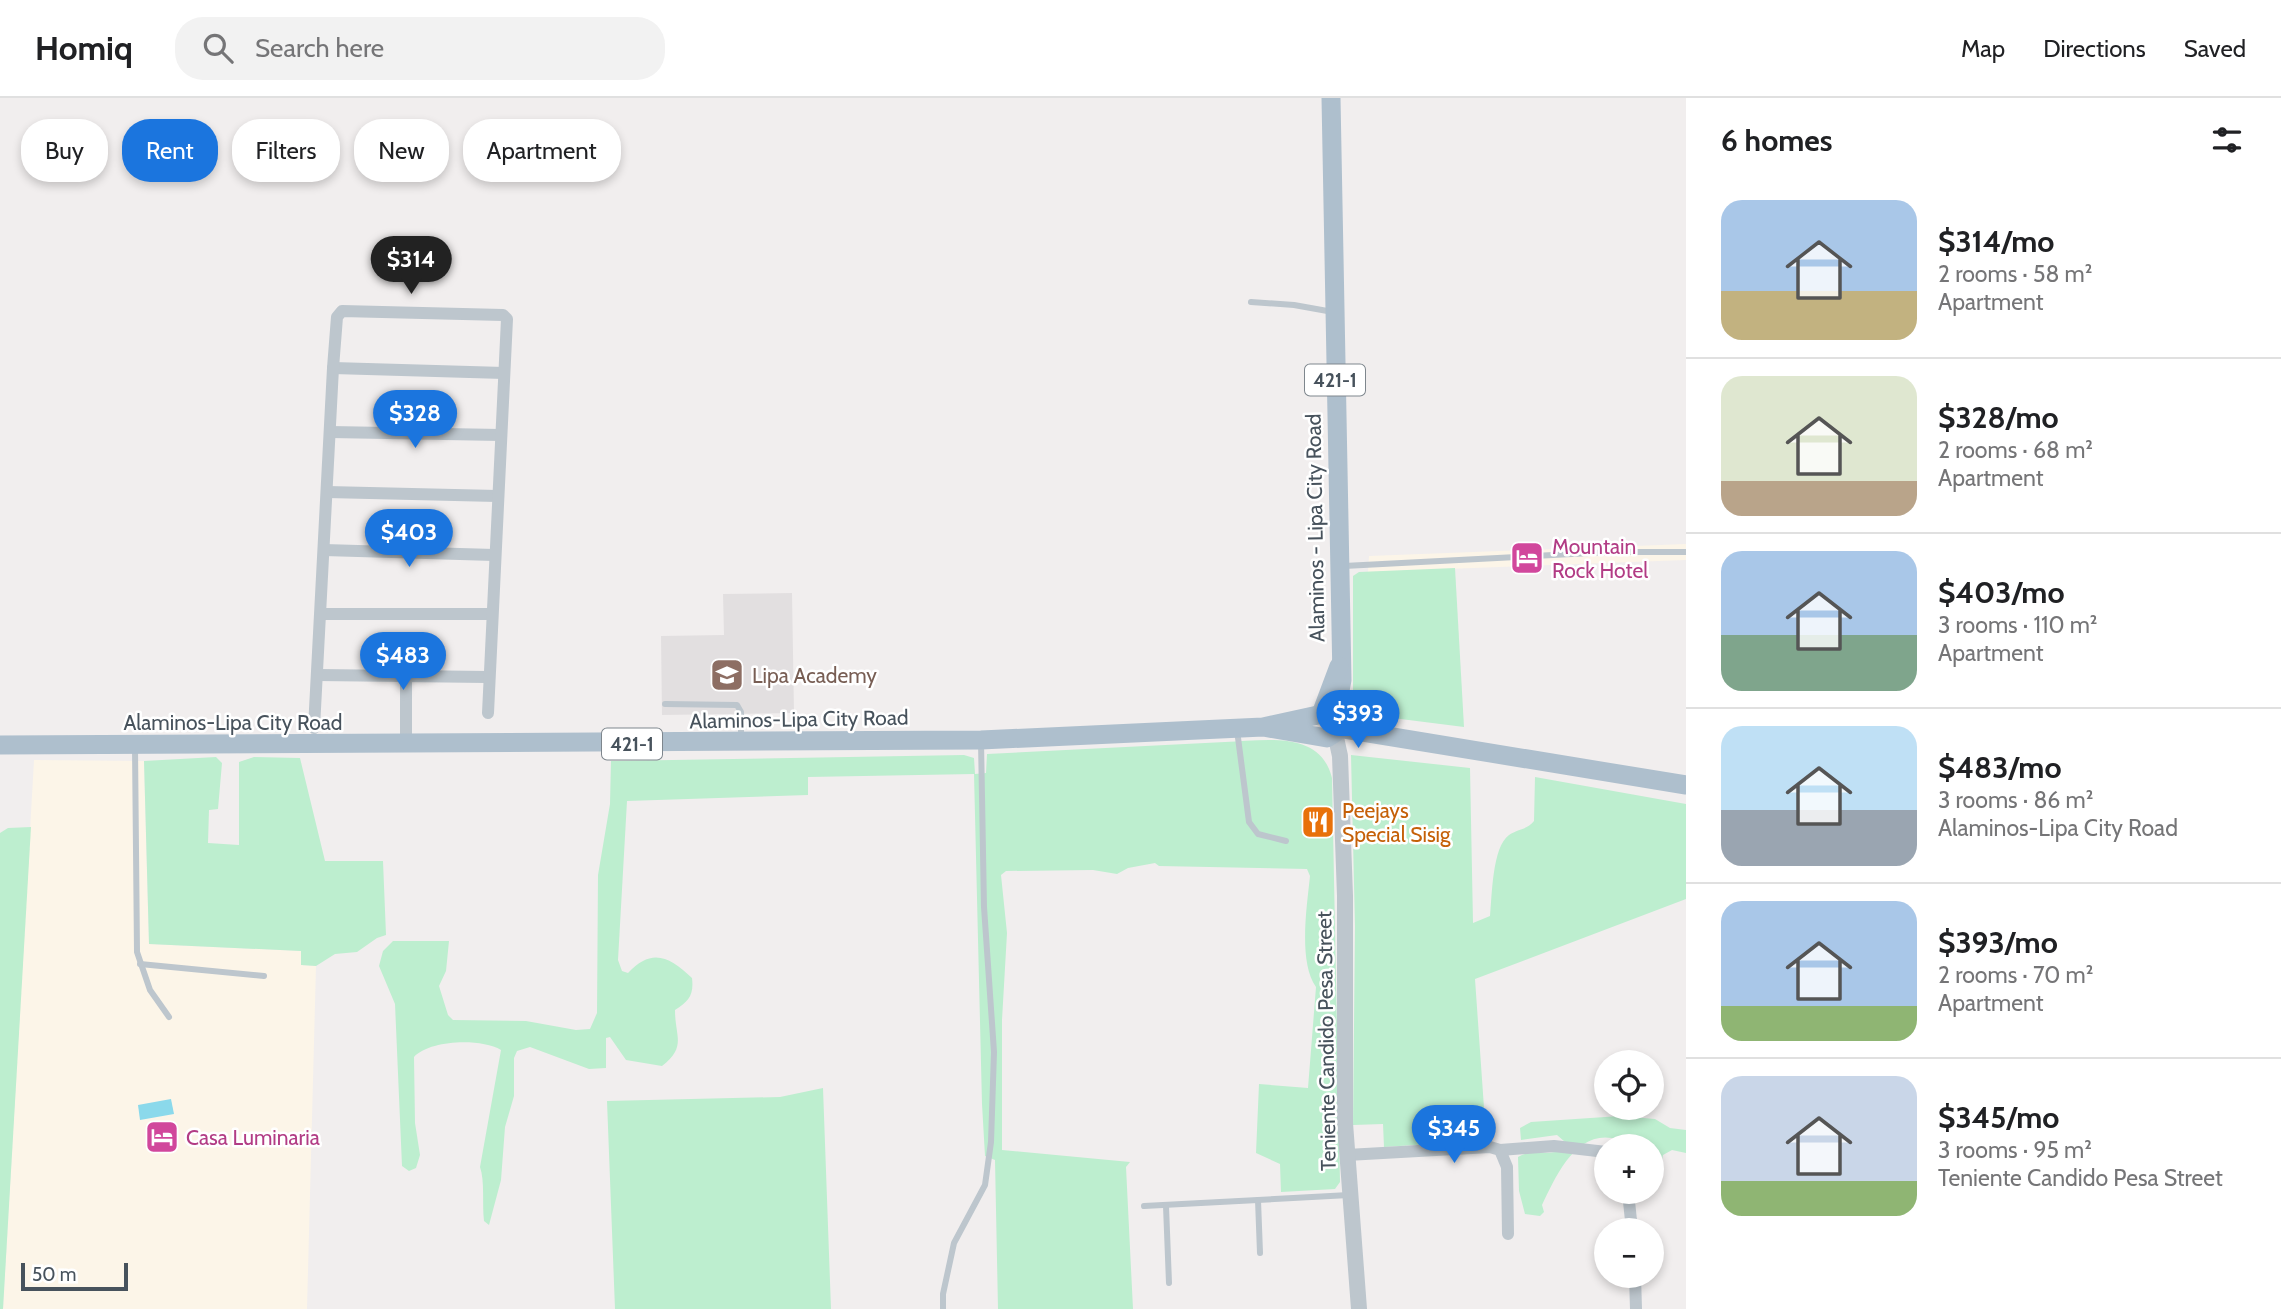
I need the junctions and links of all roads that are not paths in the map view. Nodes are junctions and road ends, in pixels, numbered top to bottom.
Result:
1 (1331, 98) edge
2 (1251, 302) dead end
3 (1335, 313) junction
4 (333, 368) junction
5 (504, 373) junction
6 (330, 432) junction
7 (500, 435) junction
8 (327, 492) junction
9 (497, 496) junction
10 (324, 550) junction
11 (1686, 552) edge
12 (494, 555) junction
13 (1338, 566) junction
14 (321, 614) junction
15 (491, 614) junction
16 (318, 675) junction
17 (406, 676) junction
18 (487, 677) junction
19 (665, 704) dead end
20 (488, 713) dead end
21 (1327, 726) junction
22 (314, 728) dead end
23 (1237, 728) junction
24 (981, 740) junction
25 (741, 743) junction
26 (0, 745) edge
27 (135, 745) junction
28 (406, 745) junction
29 (1686, 785) edge
30 (1286, 841) dead end
31 (140, 964) junction
32 (264, 976) dead end
33 (169, 1017) dead end
34 (1500, 1150) junction
35 (1594, 1151) edge
36 (1347, 1155) junction
37 (1349, 1195) junction
38 (1258, 1200) junction
39 (1144, 1206) dead end
40 (1166, 1206) junction
41 (1508, 1234) dead end
42 (1260, 1253) dead end
43 (1170, 1283) dead end
44 (1635, 1288) edge
45 (943, 1309) edge
46 (1359, 1309) edge
47 (1636, 1309) edge

1 - 3 main road, Alaminos - Lipa City Road / 421-1
2 - 3 lane
3 - 13 main road, Alaminos - Lipa City Road / 421-1
4 - 5 street
4 - 5 street
4 - 6 street
5 - 7 street
6 - 7 street
6 - 8 street
7 - 9 street
8 - 9 street
8 - 10 street
9 - 12 street
10 - 12 street
10 - 14 street
11 - 13 lane
12 - 15 street
13 - 21 main road, Alaminos - Lipa City Road / 421-1
14 - 15 street
14 - 16 street
15 - 18 street
16 - 17 street
16 - 22 street
17 - 18 street
17 - 28 street
18 - 20 street
19 - 25 lane
21 - 23 main road, Alaminos-Lipa City Road / 421-1
21 - 29 main road, Alaminos-Lipa City Road
21 - 36 street, Teniente Candido Pesa Street
23 - 24 main road, Alaminos-Lipa City Road / 421-1
23 - 30 lane
24 - 25 main road, Alaminos-Lipa City Road / 421-1
24 - 45 lane
25 - 28 main road, Alaminos-Lipa City Road / 421-1
26 - 27 main road, Alaminos-Lipa City Road / 421-1
27 - 28 main road, Alaminos-Lipa City Road / 421-1
27 - 31 lane
31 - 32 lane
31 - 33 lane
34 - 35 street
34 - 36 street
34 - 41 street
36 - 37 street, Teniente Candido Pesa Street
37 - 38 lane
37 - 46 street, Teniente Candido Pesa Street
38 - 40 lane
38 - 42 lane
39 - 40 lane
40 - 43 lane
44 - 47 street

